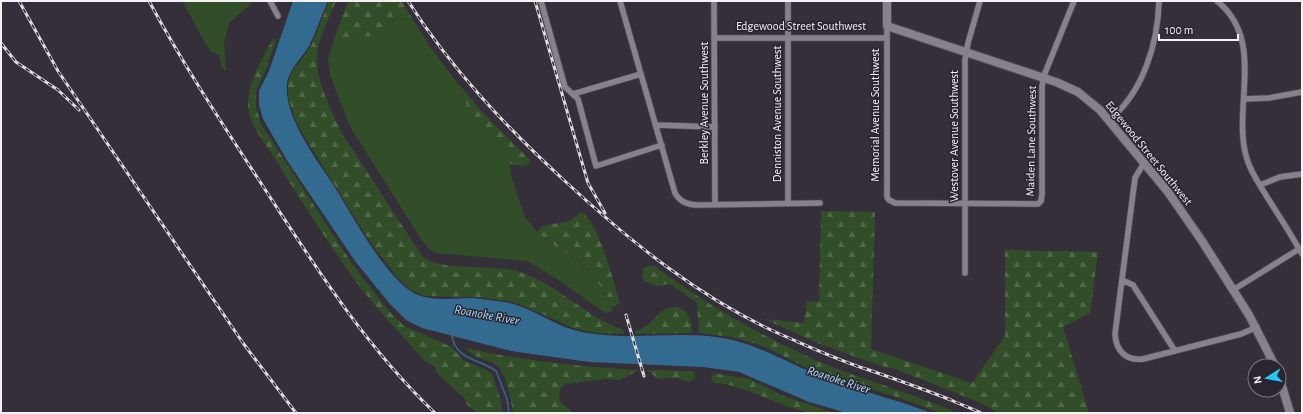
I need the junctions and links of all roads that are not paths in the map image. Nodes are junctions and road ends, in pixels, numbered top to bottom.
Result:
1 (270, 1) edge
2 (541, 1) edge
3 (620, 1) edge
4 (714, 1) edge
5 (788, 1) edge
6 (887, 1) edge
7 (980, 1) edge
8 (1074, 1) edge
9 (1159, 1) edge
10 (1217, 1) edge
11 (278, 16) dead end
12 (887, 26) junction
13 (714, 38) junction
14 (788, 38) junction
15 (887, 38) junction
16 (966, 53) junction
17 (641, 74) junction
18 (1043, 78) junction
19 (1302, 92) edge
20 (573, 94) junction
21 (1244, 99) junction
22 (1109, 120) junction
23 (656, 125) junction
24 (715, 127) junction
25 (662, 145) junction
26 (1144, 163) junction
27 (1302, 174) edge
28 (1260, 185) junction
29 (820, 203) dead end
30 (965, 203) junction
31 (788, 204) junction
32 (715, 205) junction
33 (1301, 251) edge
34 (965, 273) dead end
35 (1122, 280) junction
36 (1233, 290) junction
37 (1257, 327) junction
38 (1176, 351) junction
39 (1271, 358) edge
40 (1286, 398) edge
41 (1290, 413) edge

1 - 11 street
2 - 20 street
3 - 17 street
4 - 13 street, Berkley Avenue Southwest
5 - 14 street, Denniston Avenue Southwest
6 - 12 street
7 - 16 street, Westover Avenue Southwest
8 - 18 street, Maiden Lane Southwest
9 - 22 street
10 - 21 street
12 - 15 street, Memorial Avenue Southwest
12 - 16 street, Edgewood Street Southwest
13 - 14 street, Edgewood Street Southwest
13 - 24 street, Berkley Avenue Southwest
14 - 15 street, Edgewood Street Southwest
14 - 31 street, Denniston Avenue Southwest
15 - 30 street, Memorial Avenue Southwest
16 - 18 street, Edgewood Street Southwest
16 - 30 street, Westover Avenue Southwest
17 - 20 street
17 - 23 street
18 - 22 street, Edgewood Street Southwest
18 - 30 street, Maiden Lane Southwest
19 - 21 street
20 - 25 street
21 - 28 street
22 - 26 street, Edgewood Street Southwest
23 - 24 street
23 - 25 street
24 - 32 street, Berkley Avenue Southwest
25 - 32 street
26 - 35 street
26 - 36 street, Edgewood Street Southwest
27 - 28 street
28 - 33 street
29 - 31 street
30 - 34 street, Westover Avenue Southwest
31 - 32 street
33 - 36 street
35 - 38 street
35 - 38 street
36 - 37 street, Edgewood Street Southwest
37 - 38 street
37 - 39 street, Edgewood Street Southwest
40 - 41 street

